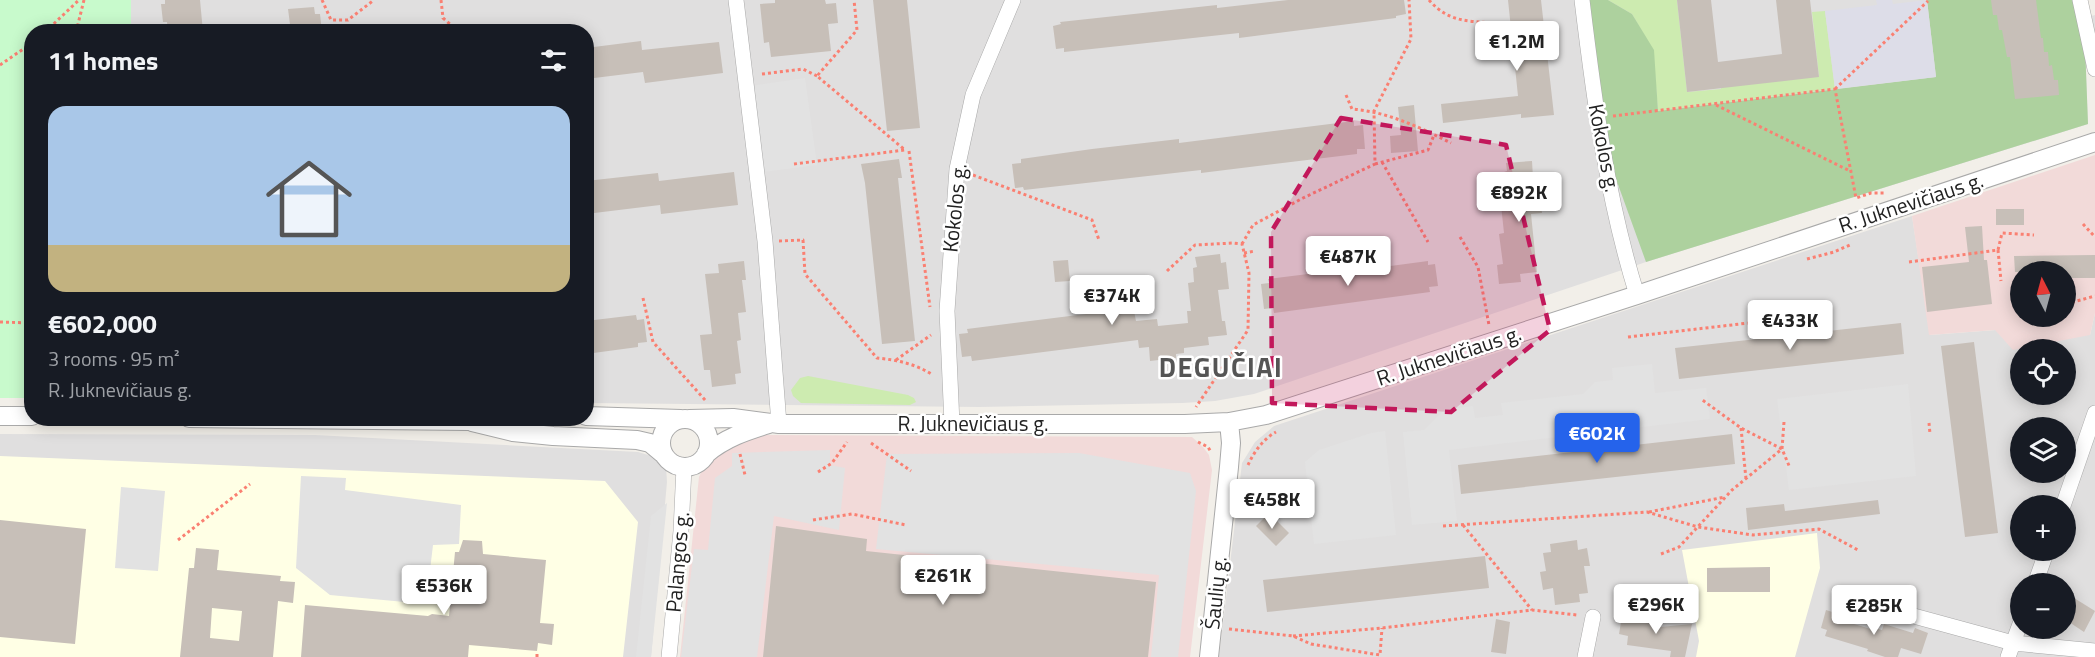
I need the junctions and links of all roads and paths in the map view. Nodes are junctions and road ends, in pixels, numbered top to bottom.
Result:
1 (79, 0) edge
2 (84, 0) edge
3 (322, 0) edge
4 (374, 0) edge
5 (441, 0) edge
6 (736, 0) edge
7 (854, 0) edge
8 (1013, 0) edge
9 (1409, 0) edge
10 (1429, 0) edge
11 (1582, 0) edge
12 (1929, 0) edge
13 (2080, 0) edge
14 (1494, 22) dead end
15 (54, 24) edge
16 (78, 24) edge
17 (450, 24) edge
18 (24, 48) edge
19 (0, 65) edge
20 (2095, 69) edge
21 (817, 76) junction
22 (746, 77) junction
23 (1834, 89) junction
24 (1346, 94) dead end
25 (1715, 104) junction
26 (1374, 111) junction
27 (1596, 118) junction
28 (1434, 135) junction
29 (2095, 142) edge
30 (1450, 143) dead end
31 (909, 151) dead end
32 (1382, 162) junction
33 (794, 164) dead end
34 (1375, 164) junction
35 (957, 169) junction
36 (1852, 171) junction
37 (1885, 193) dead end
38 (2083, 224) dead end
39 (2034, 235) dead end
40 (1460, 237) dead end
41 (2095, 237) edge
42 (1099, 240) dead end
43 (765, 241) junction
44 (1428, 242) dead end
45 (1242, 244) junction
46 (1998, 250) junction
47 (1255, 251) dead end
48 (1244, 253) junction
49 (1909, 262) dead end
50 (1167, 271) dead end
51 (2001, 281) dead end
52 (1637, 295) junction
53 (2095, 296) edge
54 (643, 298) dead end
55 (2076, 301) edge
56 (1792, 310) dead end
57 (930, 311) dead end
58 (0, 322) edge
59 (24, 323) edge
60 (947, 323) junction
61 (1628, 337) dead end
62 (1494, 342) junction
63 (896, 360) junction
64 (951, 385) junction
65 (1701, 399) dead end
66 (710, 406) dead end
67 (1194, 409) dead end
68 (2095, 413) edge
69 (0, 416) edge
70 (594, 416) edge
71 (24, 417) edge
72 (685, 419) junction
73 (1229, 422) junction
74 (1784, 422) dead end
75 (775, 423) junction
76 (1929, 423) dead end
77 (952, 424) junction
78 (488, 426) edge
79 (1741, 428) junction
80 (1930, 434) dead end
81 (847, 442) dead end
82 (870, 442) dead end
83 (1782, 449) junction
84 (662, 453) junction
85 (706, 454) junction
86 (684, 467) junction
87 (1791, 468) dead end
88 (911, 471) dead end
89 (818, 472) dead end
90 (1746, 479) junction
91 (250, 484) dead end
92 (2067, 495) edge
93 (1725, 497) junction
94 (1647, 512) junction
95 (813, 520) dead end
96 (906, 525) dead end
97 (1463, 525) junction
98 (1443, 526) dead end
99 (1698, 527) junction
100 (178, 540) dead end
101 (1858, 550) dead end
102 (1661, 554) dead end
103 (1855, 600) dead end
104 (1532, 610) junction
105 (1593, 617) joint
106 (1212, 627) junction
107 (1382, 628) junction
108 (1293, 636) junction
109 (2011, 650) edge
110 (537, 651) dead end
111 (2095, 651) edge
112 (537, 657) edge
113 (669, 657) edge
114 (1209, 657) edge
115 (1586, 657) edge

1 - 15 path
2 - 16 path
3 - 4 path
5 - 17 path
6 - 22 street
7 - 21 path
8 - 35 street, Kokolos g.
9 - 26 path
10 - 14 path
11 - 27 street, Kokolos g.
12 - 23 path
13 - 20 street
18 - 19 path
21 - 22 path
21 - 33 path
22 - 43 street
23 - 25 path
23 - 36 path
24 - 26 path
25 - 27 path
25 - 36 path
26 - 28 path
26 - 34 path
27 - 52 street, Kokolos g.
28 - 30 path
28 - 32 path
29 - 52 street, R. Juknevičiaus g.
31 - 57 path
32 - 34 path
32 - 44 path
34 - 45 path
35 - 42 path
35 - 60 street, Kokolos g.
36 - 37 path
38 - 41 path
39 - 46 path
40 - 62 path
43 - 63 path
43 - 75 street
45 - 48 path
45 - 50 path
46 - 49 path
46 - 51 path
47 - 48 path
48 - 67 path
52 - 62 street, R. Juknevičiaus g.
53 - 55 path
54 - 66 path
56 - 61 path
58 - 59 path
60 - 63 path
60 - 64 street, Kokolos g.
62 - 73 street, R. Juknevičiaus g.
63 - 64 path
64 - 77 street, Kokolos g.
65 - 79 path
68 - 92 street
69 - 71 street
70 - 72 street, R. Juknevičiaus g.
72 - 75 street, R. Juknevičiaus g.
72 - 84 street
72 - 85 street
73 - 77 street, R. Juknevičiaus g.
73 - 106 street, Šaulių g.
74 - 83 path
75 - 77 street, R. Juknevičiaus g.
75 - 85 street, R. Juknevičiaus g.
76 - 80 path
78 - 84 street
79 - 83 path
79 - 90 path
81 - 89 path
82 - 88 path
83 - 87 path
83 - 90 path
84 - 86 street
85 - 86 street
86 - 113 street, Palangos g.
90 - 93 path
91 - 100 path
93 - 94 path
93 - 99 path
94 - 97 path
94 - 99 path
95 - 96 path
97 - 98 path
97 - 104 path
99 - 101 path
99 - 102 path
103 - 109 street
104 - 105 path
104 - 107 path
105 - 115 street
106 - 108 path
106 - 114 street, Šaulių g.
107 - 108 path
107 - 108 path
109 - 111 street
110 - 112 path

